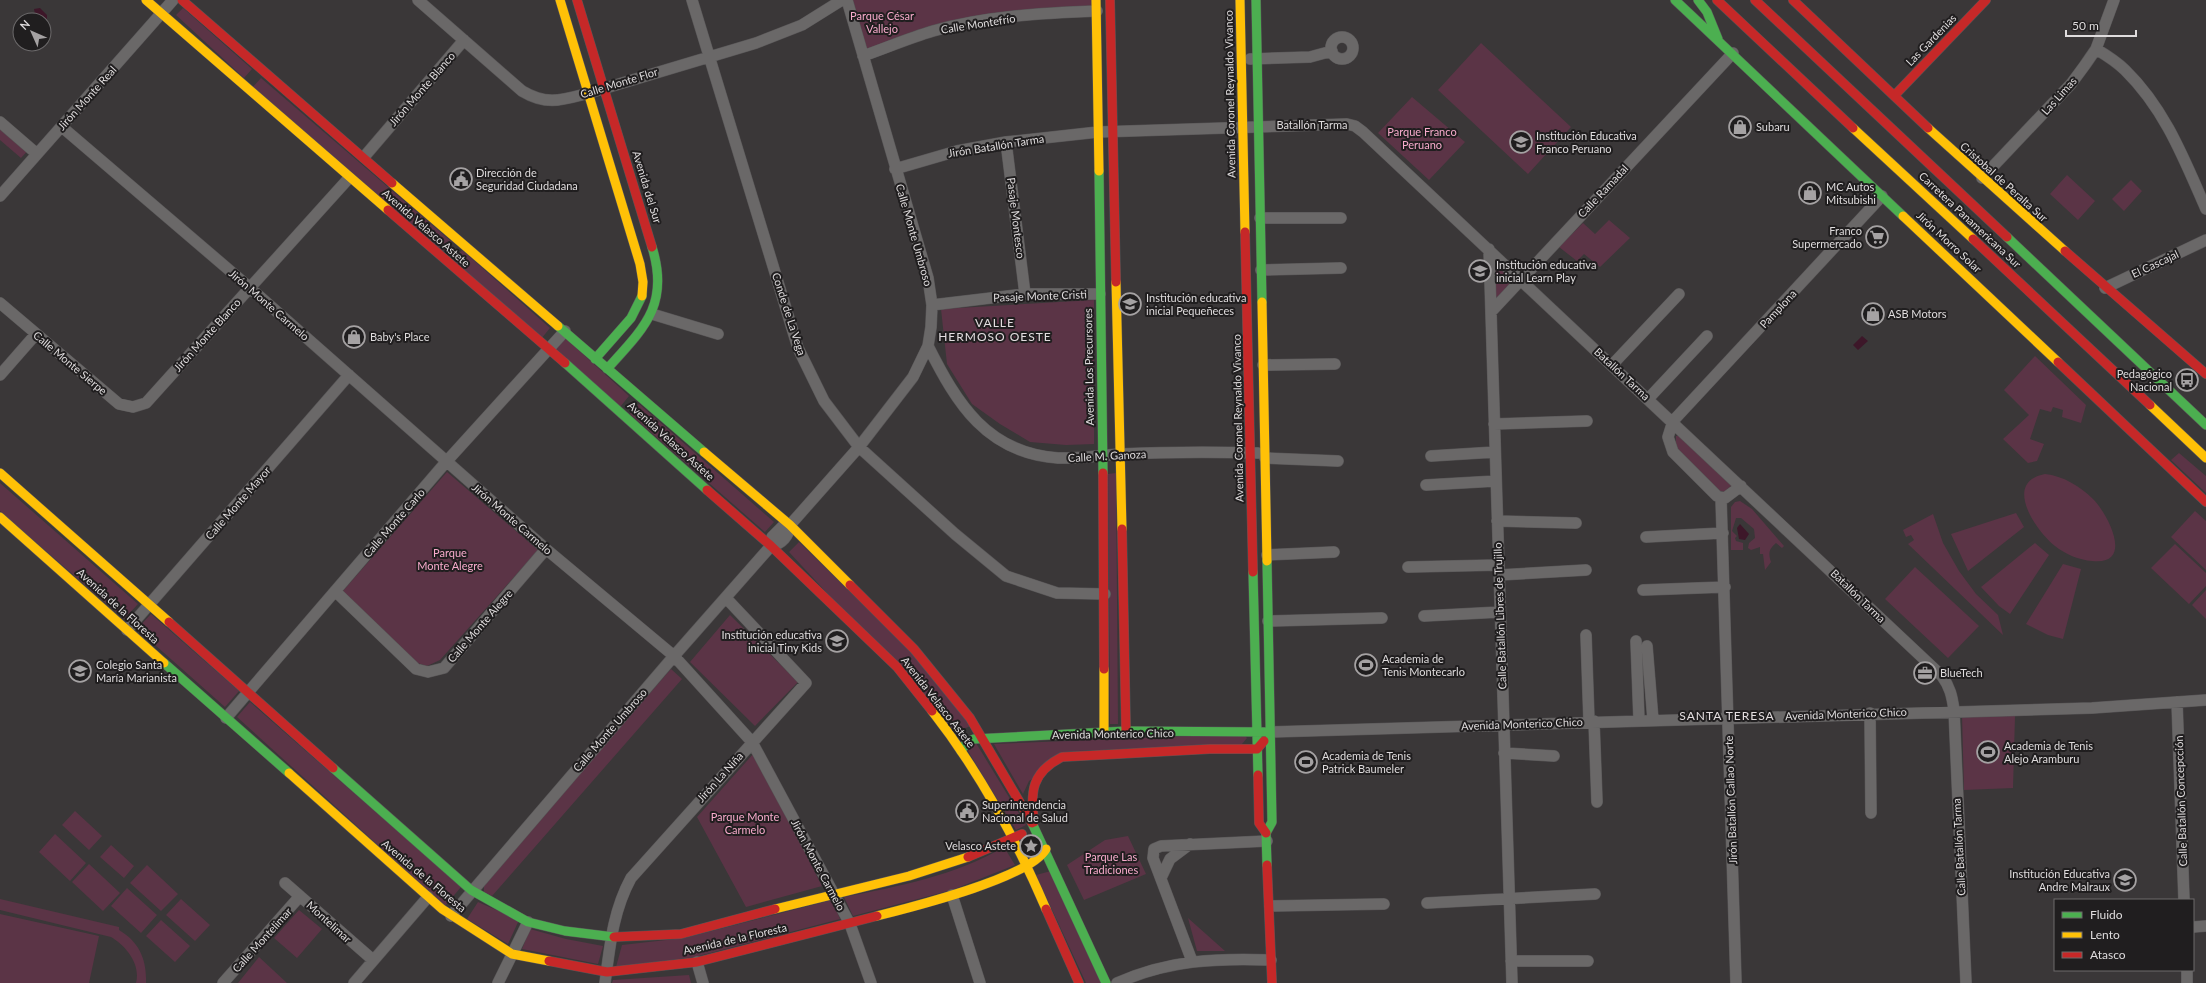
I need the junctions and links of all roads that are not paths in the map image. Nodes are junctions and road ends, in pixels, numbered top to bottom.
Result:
1 (146, 0) edge
2 (173, 0) edge
3 (182, 0) edge
4 (418, 0) edge
5 (560, 0) edge
6 (577, 0) edge
7 (692, 0) edge
8 (842, 0) edge
9 (847, 0) edge
10 (1110, 0) edge
11 (1240, 0) edge
12 (1256, 0) edge
13 (1675, 0) edge
14 (1698, 0) edge
15 (1717, 0) edge
16 (1755, 0) edge
17 (1793, 0) edge
18 (1986, 0) edge
19 (2114, 0) edge
20 (1096, 6) edge
21 (161, 14) junction
22 (1718, 39) junction
23 (464, 40) junction
24 (2096, 48) junction
25 (1332, 51) dead end
26 (1733, 54) junction
27 (708, 56) junction
28 (863, 56) junction
29 (1257, 58) junction
30 (1242, 59) junction
31 (262, 68) junction
32 (245, 88) junction
33 (604, 88) junction
34 (589, 93) junction
35 (1894, 96) junction
36 (0, 122) edge
37 (1243, 126) junction
38 (1259, 126) junction
39 (62, 127) junction
40 (1112, 131) junction
41 (1098, 132) junction
42 (1006, 142) junction
43 (37, 154) junction
44 (364, 157) junction
45 (895, 169) junction
46 (349, 178) junction
47 (1982, 178) junction
48 (0, 196) edge
49 (1882, 196) junction
50 (2206, 209) edge
51 (1260, 218) junction
52 (1341, 218) dead end
53 (2206, 240) edge
54 (461, 241) junction
55 (1489, 249) junction
56 (445, 260) junction
57 (1341, 268) dead end
58 (1262, 270) junction
59 (1520, 280) junction
60 (249, 287) junction
61 (2105, 288) junction
62 (1247, 292) junction
63 (1262, 292) junction
64 (1025, 294) junction
65 (1100, 294) junction
66 (1678, 294) dead end
67 (0, 303) edge
68 (932, 305) junction
69 (1491, 312) junction
70 (652, 314) junction
71 (565, 331) junction
72 (36, 334) junction
73 (718, 334) dead end
74 (1706, 336) dead end
75 (928, 346) junction
76 (548, 349) junction
77 (595, 359) junction
78 (936, 362) junction
79 (920, 363) junction
80 (1335, 364) dead end
81 (1263, 365) junction
82 (1612, 365) junction
83 (607, 369) junction
84 (2206, 374) edge
85 (0, 375) edge
86 (349, 375) junction
87 (1648, 399) junction
88 (146, 403) joint
89 (631, 406) junction
90 (1587, 421) dead end
91 (1673, 421) junction
92 (1494, 424) junction
93 (2206, 424) edge
94 (859, 447) junction
95 (1495, 452) junction
96 (1250, 453) junction
97 (1121, 454) junction
98 (1265, 455) junction
99 (1102, 456) junction
100 (1431, 456) dead end
101 (2206, 458) edge
102 (1338, 461) dead end
103 (446, 462) junction
104 (0, 473) edge
105 (1496, 482) junction
106 (1426, 485) dead end
107 (1741, 486) junction
108 (1721, 498) junction
109 (2206, 502) edge
110 (0, 517) edge
111 (1497, 521) junction
112 (1576, 523) dead end
113 (790, 525) junction
114 (1723, 533) junction
115 (1646, 537) dead end
116 (771, 546) junction
117 (546, 549) junction
118 (1334, 552) dead end
119 (1267, 555) junction
120 (1408, 567) dead end
121 (1499, 570) junction
122 (1586, 570) dead end
123 (1724, 587) junction
124 (1643, 590) dead end
125 (335, 591) junction
126 (1105, 594) junction
127 (726, 598) junction
128 (149, 605) junction
129 (1500, 612) junction
130 (1424, 616) dead end
131 (1382, 618) dead end
132 (1268, 621) junction
133 (127, 630) junction
134 (1586, 635) dead end
135 (1636, 641) dead end
136 (1648, 646) dead end
137 (674, 656) junction
138 (248, 693) junction
139 (2206, 700) edge
140 (2177, 702) junction
141 (958, 704) junction
142 (1954, 710) junction
143 (1870, 713) junction
144 (1729, 717) junction
145 (226, 718) junction
146 (1638, 720) junction
147 (1653, 720) junction
148 (1591, 721) junction
149 (984, 723) dead end
150 (1503, 724) junction
151 (993, 728) dead end
152 (1126, 731) junction
153 (1257, 732) junction
154 (1270, 732) junction
155 (1104, 733) junction
156 (1052, 735) junction
157 (983, 738) junction
158 (752, 742) junction
159 (1257, 749) junction
160 (962, 751) junction
161 (1504, 753) junction
162 (1554, 756) dead end
163 (1597, 802) dead end
164 (1871, 813) dead end
165 (1035, 828) junction
166 (1266, 837) junction
167 (1013, 838) junction
168 (1190, 844) junction
169 (1046, 849) junction
170 (1027, 865) junction
171 (1161, 878) junction
172 (285, 883) dead end
173 (471, 890) junction
174 (834, 893) junction
175 (1595, 894) dead end
176 (300, 896) junction
177 (952, 896) junction
178 (428, 897) junction
179 (1508, 898) junction
180 (2184, 899) edge
181 (1427, 903) dead end
182 (1384, 904) dead end
183 (1270, 906) junction
184 (451, 916) junction
185 (528, 922) junction
186 (850, 924) junction
187 (2206, 926) edge
188 (2194, 927) edge
189 (611, 937) junction
190 (512, 954) junction
191 (373, 960) junction
192 (1271, 960) junction
193 (1192, 961) junction
194 (1511, 961) junction
195 (1588, 961) dead end
196 (697, 962) junction
197 (236, 968) junction
198 (2187, 971) edge
199 (607, 972) junction
200 (223, 983) edge
201 (231, 983) edge
202 (354, 983) edge
203 (498, 983) edge
204 (605, 983) edge
205 (703, 983) edge
206 (871, 983) edge
207 (980, 983) edge
208 (1079, 983) edge
209 (1106, 983) edge
210 (1117, 983) edge
211 (1272, 983) edge
212 (1512, 983) edge
213 (1736, 983) edge
214 (1966, 983) edge
215 (2187, 983) edge

1 - 21 main road, Avenida Velasco Astete
2 - 21 street, Jirón Monte Real
3 - 31 main road, Avenida Velasco Astete
4 - 23 street, Calle Monte Flor
5 - 34 main road
6 - 33 main road, Avenida del Sur
7 - 27 street, Conde de La Vega
8 - 27 street, Calle Monte Flor
9 - 28 street, Calle Monte Umbroso
10 - 40 main road
11 - 30 main road, Avenida Coronel Reynaldo Vivanco
12 - 29 main road, Avenida Coronel Reynaldo Vivanco
13 - 22 main road, Jirón Morro Solar
14 - 22 main road
15 - 101 main road, Carretera Panamericana Sur
16 - 93 main road, Carretera Panamericana Sur
17 - 35 main road, Cristobal de Peralta Sur
18 - 35 main road, Las Gardenias
19 - 24 street, Las Limas
20 - 28 street, Calle Montefrío
20 - 41 main road, Avenida Los Precursores
21 - 32 main road, Avenida Velasco Astete
21 - 39 street, Jirón Monte Real
22 - 26 main road, Jirón Morro Solar
23 - 34 street, Calle Monte Flor
23 - 44 street, Jirón Monte Blanco
24 - 47 street, Las Limas
24 - 50 street
25 - 29 street
26 - 49 main road, Jirón Morro Solar
26 - 59 street, Calle Ramadal
27 - 33 street, Calle Monte Flor
27 - 94 street, Conde de La Vega
28 - 45 street, Calle Monte Umbroso
29 - 30 street
29 - 38 main road, Avenida Coronel Reynaldo Vivanco
30 - 37 main road, Avenida Coronel Reynaldo Vivanco
31 - 32 main road
31 - 44 main road, Avenida Velasco Astete
32 - 46 main road, Avenida Velasco Astete
33 - 34 street, Calle Monte Flor
33 - 70 main road, Avenida del Sur
34 - 77 main road
35 - 47 main road, Cristobal de Peralta Sur
36 - 43 street
37 - 38 street, Batallón Tarma
37 - 40 street
37 - 62 main road, Avenida Coronel Reynaldo Vivanco
38 - 51 main road, Avenida Coronel Reynaldo Vivanco
38 - 55 street, Batallón Tarma
39 - 43 street, Jirón Monte Real
39 - 60 street, Jirón Monte Carmelo
40 - 41 street
40 - 97 main road
41 - 42 street, Jirón Batallón Tarma
41 - 65 main road, Avenida Los Precursores
42 - 45 street, Jirón Batallón Tarma
42 - 64 street, Pasaje Montesco
43 - 48 street, Jirón Monte Real
44 - 54 main road, Avenida Velasco Astete
45 - 68 street, Calle Monte Umbroso
46 - 56 main road, Avenida Velasco Astete
46 - 60 street, Jirón Monte Blanco
47 - 61 main road, Cristobal de Peralta Sur
49 - 91 street, Pamplona
49 - 109 main road, Jirón Morro Solar
51 - 52 street
51 - 58 main road, Avenida Coronel Reynaldo Vivanco
53 - 61 street, El Cascajal
54 - 56 main road
54 - 71 main road, Avenida Velasco Astete
55 - 59 street, Batallón Tarma
55 - 69 street, Calle Batallón Libres de Trujillo
56 - 76 main road, Avenida Velasco Astete
57 - 58 street
58 - 63 main road, Avenida Coronel Reynaldo Vivanco
59 - 69 street, Calle Ramadal
59 - 82 street, Batallón Tarma
60 - 86 street, Jirón Monte Carmelo
60 - 88 street, Jirón Monte Blanco
61 - 84 main road, Cristobal de Peralta Sur
62 - 63 main road
62 - 96 main road, Avenida Coronel Reynaldo Vivanco
63 - 81 main road, Avenida Coronel Reynaldo Vivanco
64 - 65 street, Pasaje Monte Cristi
64 - 68 street, Pasaje Monte Cristi
65 - 99 main road, Avenida Los Precursores
66 - 82 street
67 - 72 street, Calle Monte Sierpe
68 - 75 street, Calle Monte Umbroso
69 - 92 street, Calle Batallón Libres de Trujillo
70 - 73 street
70 - 83 main road, Avenida del Sur
71 - 76 street, Calle Monte Carlo
71 - 77 main road, Avenida Velasco Astete
72 - 85 street
72 - 88 street, Calle Monte Sierpe
74 - 87 street
75 - 78 street, Calle M. Ganoza
75 - 79 street, Calle Monte Umbroso
76 - 89 main road, Avenida Velasco Astete
76 - 103 street, Calle Monte Carlo
77 - 83 main road, Avenida Velasco Astete
78 - 79 street
78 - 99 street, Calle M. Ganoza
79 - 94 street, Calle Monte Umbroso
80 - 81 street
81 - 98 main road, Avenida Coronel Reynaldo Vivanco
82 - 87 street, Batallón Tarma
83 - 89 main road, Avenida Velasco Astete
86 - 103 street, Jirón Monte Carmelo
86 - 128 street, Calle Monte Mayor
87 - 91 street, Batallón Tarma
89 - 113 main road, Avenida Velasco Astete
89 - 116 main road, Avenida Velasco Astete
90 - 92 street
91 - 107 street, Batallón Tarma
91 - 108 street
92 - 95 street, Calle Batallón Libres de Trujillo
94 - 113 street, Calle Monte Umbroso
94 - 126 street, Conde de La Vega
95 - 100 street
95 - 105 street, Calle Batallón Libres de Trujillo
96 - 97 street, Calle M. Ganoza
96 - 98 street, Calle M. Ganoza
96 - 153 main road, Avenida Coronel Reynaldo Vivanco
97 - 99 street, Calle M. Ganoza
97 - 152 main road
98 - 102 street, Calle M. Ganoza
98 - 119 main road, Avenida Coronel Reynaldo Vivanco
99 - 126 main road, Avenida Los Precursores
103 - 117 street, Jirón Monte Carmelo
103 - 125 street, Calle Monte Carlo
104 - 128 main road, Avenida de la Floresta
105 - 106 street
105 - 111 street, Calle Batallón Libres de Trujillo
107 - 108 street
107 - 142 street, Batallón Tarma
108 - 114 street, Jirón Batallón Callao Norte
110 - 133 main road, Avenida de la Floresta
111 - 112 street
111 - 121 street, Calle Batallón Libres de Trujillo
113 - 116 street, Calle Monte Umbroso
113 - 141 main road, Avenida Velasco Astete
114 - 115 street
114 - 123 street, Jirón Batallón Callao Norte
116 - 127 street, Calle Monte Umbroso
116 - 160 main road, Avenida Velasco Astete
117 - 125 street, Calle Monte Alegre
117 - 137 street, Jirón Monte Carmelo
118 - 119 street
119 - 132 main road, Avenida Coronel Reynaldo Vivanco
120 - 121 street
121 - 122 street
121 - 129 street, Calle Batallón Libres de Trujillo
123 - 124 street
123 - 144 street, Jirón Batallón Callao Norte
125 - 138 street, Calle Monte Carlo
126 - 155 main road, Avenida Los Precursores
127 - 137 street, Calle Monte Umbroso
127 - 158 street, Jirón La Niña
128 - 133 street, Calle Monte Mayor
128 - 138 main road, Avenida de la Floresta
129 - 130 street
129 - 150 street, Calle Batallón Libres de Trujillo
131 - 132 street
132 - 154 main road, Avenida Coronel Reynaldo Vivanco
133 - 145 main road, Avenida de la Floresta
134 - 148 street
135 - 146 street
136 - 147 street
137 - 158 street, Jirón Monte Carmelo
137 - 173 street, Calle Monte Umbroso
138 - 145 street, Calle Monte Carlo
138 - 173 main road, Avenida de la Floresta
139 - 140 street, Avenida Monterico Chico
140 - 142 street, Avenida Monterico Chico
140 - 180 street, Calle Batallón Concepcción
141 - 149 main road
141 - 157 main road, Avenida Velasco Astete
142 - 143 street, Avenida Monterico Chico
142 - 214 street, Calle Batallón Tarma
143 - 144 street, Avenida Monterico Chico
143 - 164 street
144 - 147 street, Avenida Monterico Chico
144 - 213 street, Jirón Batallón Callao Norte
145 - 178 main road, Avenida de la Floresta
146 - 147 street, Avenida Monterico Chico
146 - 148 street, Avenida Monterico Chico
148 - 150 street, Avenida Monterico Chico
148 - 163 street
150 - 154 street, Avenida Monterico Chico
150 - 161 street, Calle Batallón Libres de Trujillo
151 - 156 main road
152 - 153 main road, Avenida Monterico Chico
152 - 155 main road, Avenida Monterico Chico
153 - 154 main road, Avenida Monterico Chico
153 - 159 main road, Avenida Coronel Reynaldo Vivanco
154 - 159 main road
154 - 166 main road, Avenida Coronel Reynaldo Vivanco
155 - 156 main road, Avenida Monterico Chico
156 - 157 main road, Avenida Monterico Chico
157 - 160 main road, Avenida Monterico Chico
157 - 165 main road, Avenida Velasco Astete
158 - 174 street, Jirón Monte Carmelo
158 - 189 street, Jirón La Niña
159 - 165 main road, Avenida Monterico Chico
159 - 166 main road, Avenida Coronel Reynaldo Vivanco
160 - 167 main road, Avenida Velasco Astete
161 - 162 street
161 - 179 street, Calle Batallón Libres de Trujillo
165 - 167 main road, Avenida de la Floresta
165 - 169 main road, Avenida Velasco Astete
166 - 168 street
166 - 183 main road, Avenida Coronel Reynaldo Vivanco
167 - 170 main road, Avenida Velasco Astete
167 - 174 main road, Avenida de la Floresta
168 - 171 street
168 - 171 street
169 - 170 main road, Avenida de la Floresta
169 - 209 main road, Avenida Velasco Astete
170 - 177 main road, Avenida de la Floresta
170 - 208 main road, Avenida Velasco Astete
171 - 193 street
172 - 176 street, Montelimar
173 - 184 street, Calle Monte Umbroso
173 - 185 main road, Avenida de la Floresta
174 - 186 street, Jirón Monte Carmelo
174 - 189 main road, Avenida de la Floresta
175 - 179 street
176 - 191 street, Montelimar
176 - 197 street, Calle Montelimar
177 - 186 main road, Avenida de la Floresta
177 - 207 street
178 - 184 main road, Avenida de la Floresta
178 - 191 street
179 - 181 street
179 - 194 street, Calle Batallón Libres de Trujillo
182 - 183 street
183 - 192 main road, Avenida Coronel Reynaldo Vivanco
184 - 190 main road, Avenida de la Floresta
185 - 189 main road, Avenida de la Floresta
185 - 190 street
186 - 196 main road, Avenida de la Floresta
186 - 206 street, Jirón Monte Carmelo
187 - 188 street
189 - 199 street, Jirón La Niña
190 - 199 main road, Avenida de la Floresta
190 - 203 street
191 - 202 street
192 - 193 street
192 - 211 main road, Avenida Coronel Reynaldo Vivanco
193 - 210 street
194 - 195 street
194 - 212 street, Calle Batallón Libres de Trujillo
196 - 199 main road, Avenida de la Floresta
196 - 205 street
197 - 200 street, Calle Montelimar
197 - 201 street
198 - 215 street
199 - 204 street, Jirón La Niña

